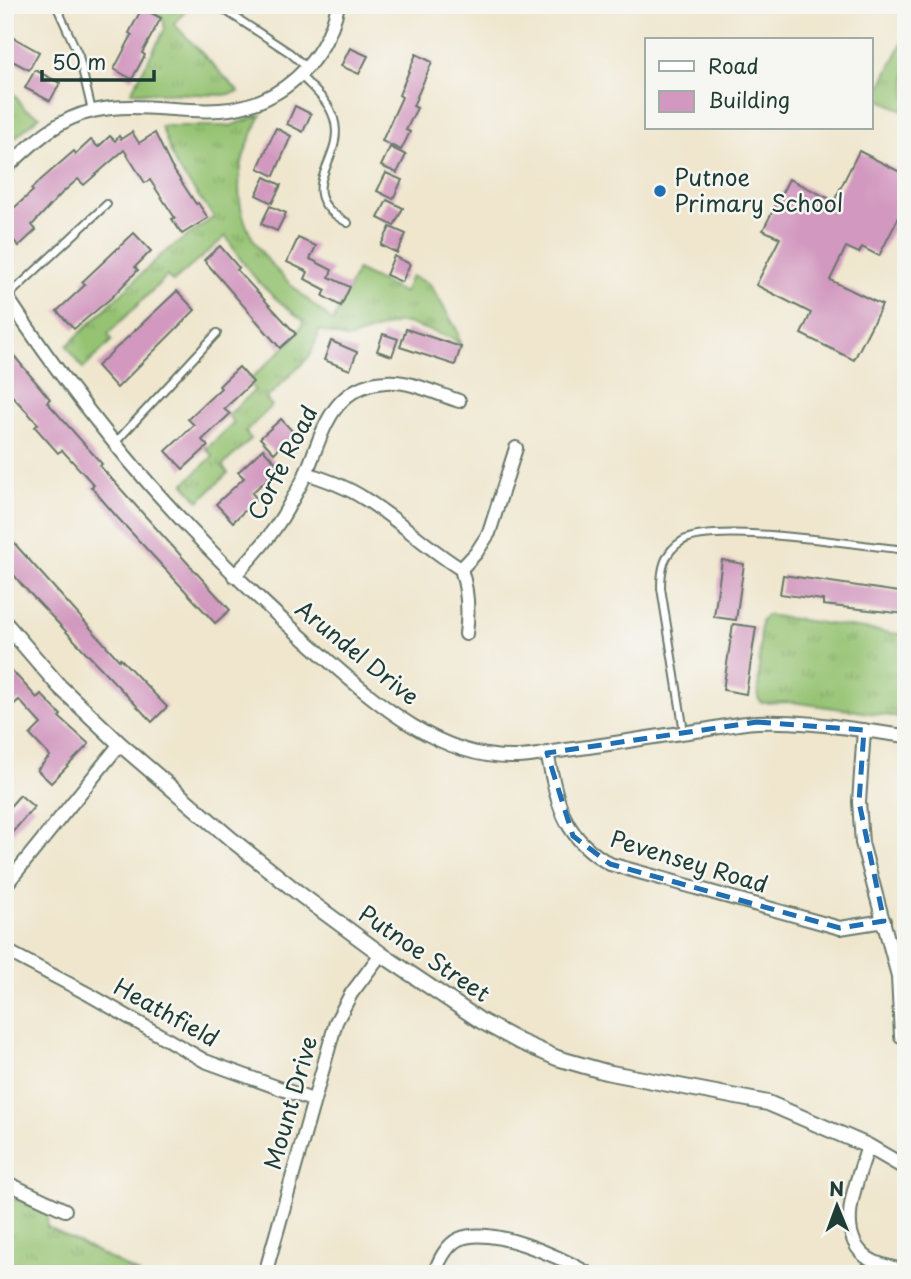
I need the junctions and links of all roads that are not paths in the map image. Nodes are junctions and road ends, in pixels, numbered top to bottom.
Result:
1 (56, 5) edge
2 (217, 5) edge
3 (338, 5) edge
4 (883, 5) edge
5 (890, 5) edge
6 (304, 72) junction
7 (92, 111) junction
8 (5, 169) edge
9 (107, 204) dead end
10 (348, 223) dead end
11 (6, 295) edge
12 (217, 333) dead end
13 (459, 401) dead end
14 (115, 443) junction
15 (516, 448) dead end
16 (306, 473) junction
17 (898, 549) dead end
18 (461, 569) junction
19 (234, 576) junction
20 (5, 623) edge
21 (466, 634) dead end
22 (864, 730) junction
23 (684, 732) junction
24 (906, 736) edge
25 (120, 744) junction
26 (547, 754) junction
27 (5, 886) edge
28 (884, 921) junction
29 (5, 950) edge
30 (382, 954) junction
31 (901, 1036) dead end
32 (312, 1100) junction
33 (868, 1146) junction
34 (906, 1168) edge
35 (6, 1183) edge
36 (65, 1210) dead end
37 (906, 1271) edge
38 (265, 1274) edge
39 (434, 1274) edge
40 (589, 1274) edge

1 - 7 lane
2 - 6 lane
3 - 6 street
4 - 5 street
6 - 7 street
6 - 10 lane
7 - 8 street
9 - 11 lane
11 - 14 street, Arundel Drive
12 - 14 lane
13 - 16 street, Corfe Road
14 - 19 street, Arundel Drive
15 - 18 street
16 - 18 street
16 - 19 street, Corfe Road
17 - 23 lane
18 - 21 street
19 - 26 street, Arundel Drive
20 - 25 street, Putnoe Street
22 - 23 street, Arundel Drive
22 - 24 street, Arundel Drive
22 - 28 street
23 - 26 street, Arundel Drive
25 - 27 street
25 - 30 street, Putnoe Street
26 - 28 street, Pevensey Road
28 - 31 street
29 - 32 street, Heathfield
30 - 32 street, Mount Drive
30 - 33 street, Putnoe Street
32 - 38 street, Mount Drive
33 - 34 street, Putnoe Street
33 - 37 street
35 - 36 street
39 - 40 street

